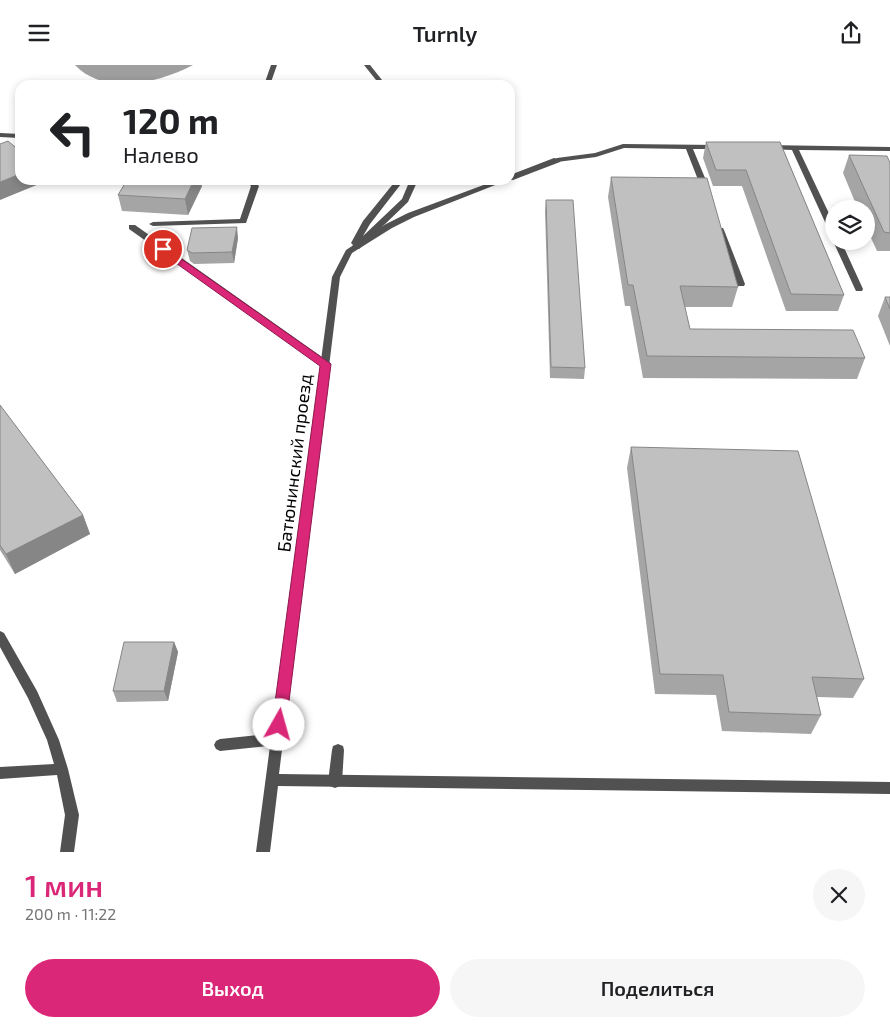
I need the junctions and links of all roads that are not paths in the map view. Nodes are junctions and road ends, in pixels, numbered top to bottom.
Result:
1 (274, 65) edge
2 (367, 65) edge
3 (269, 80) edge
4 (379, 80) edge
5 (0, 135) edge
6 (15, 136) edge
7 (690, 147) junction
8 (728, 147) edge
9 (757, 147) edge
10 (795, 148) junction
11 (890, 149) edge
12 (515, 176) edge
13 (253, 185) edge
14 (395, 185) edge
15 (412, 185) edge
16 (491, 185) edge
17 (710, 202) edge
18 (825, 213) edge
19 (717, 220) edge
20 (153, 224) dead end
21 (132, 227) dead end
22 (841, 250) edge
23 (349, 252) junction
24 (741, 284) dead end
25 (859, 289) dead end
26 (326, 364) junction
27 (0, 636) edge
28 (277, 739) junction
29 (220, 745) dead end
30 (338, 750) dead end
31 (62, 769) junction
32 (0, 773) edge
33 (272, 780) junction
34 (335, 782) junction
35 (890, 788) edge
36 (67, 852) edge
37 (263, 852) edge

1 - 3 street
2 - 4 street
5 - 6 street
7 - 8 street
7 - 12 street
7 - 17 street
9 - 10 street
10 - 11 street
10 - 18 street
13 - 20 street
14 - 23 street
15 - 23 street
16 - 23 street, Батюнинский проезд
19 - 24 street
21 - 26 street
22 - 25 street
23 - 26 street, Батюнинский проезд
26 - 28 street, Батюнинский проезд
27 - 31 street
28 - 29 street
28 - 33 street, Батюнинский проезд
30 - 34 street
31 - 32 street
31 - 36 street
33 - 34 street
33 - 37 street, Батюнинский проезд
34 - 35 street

